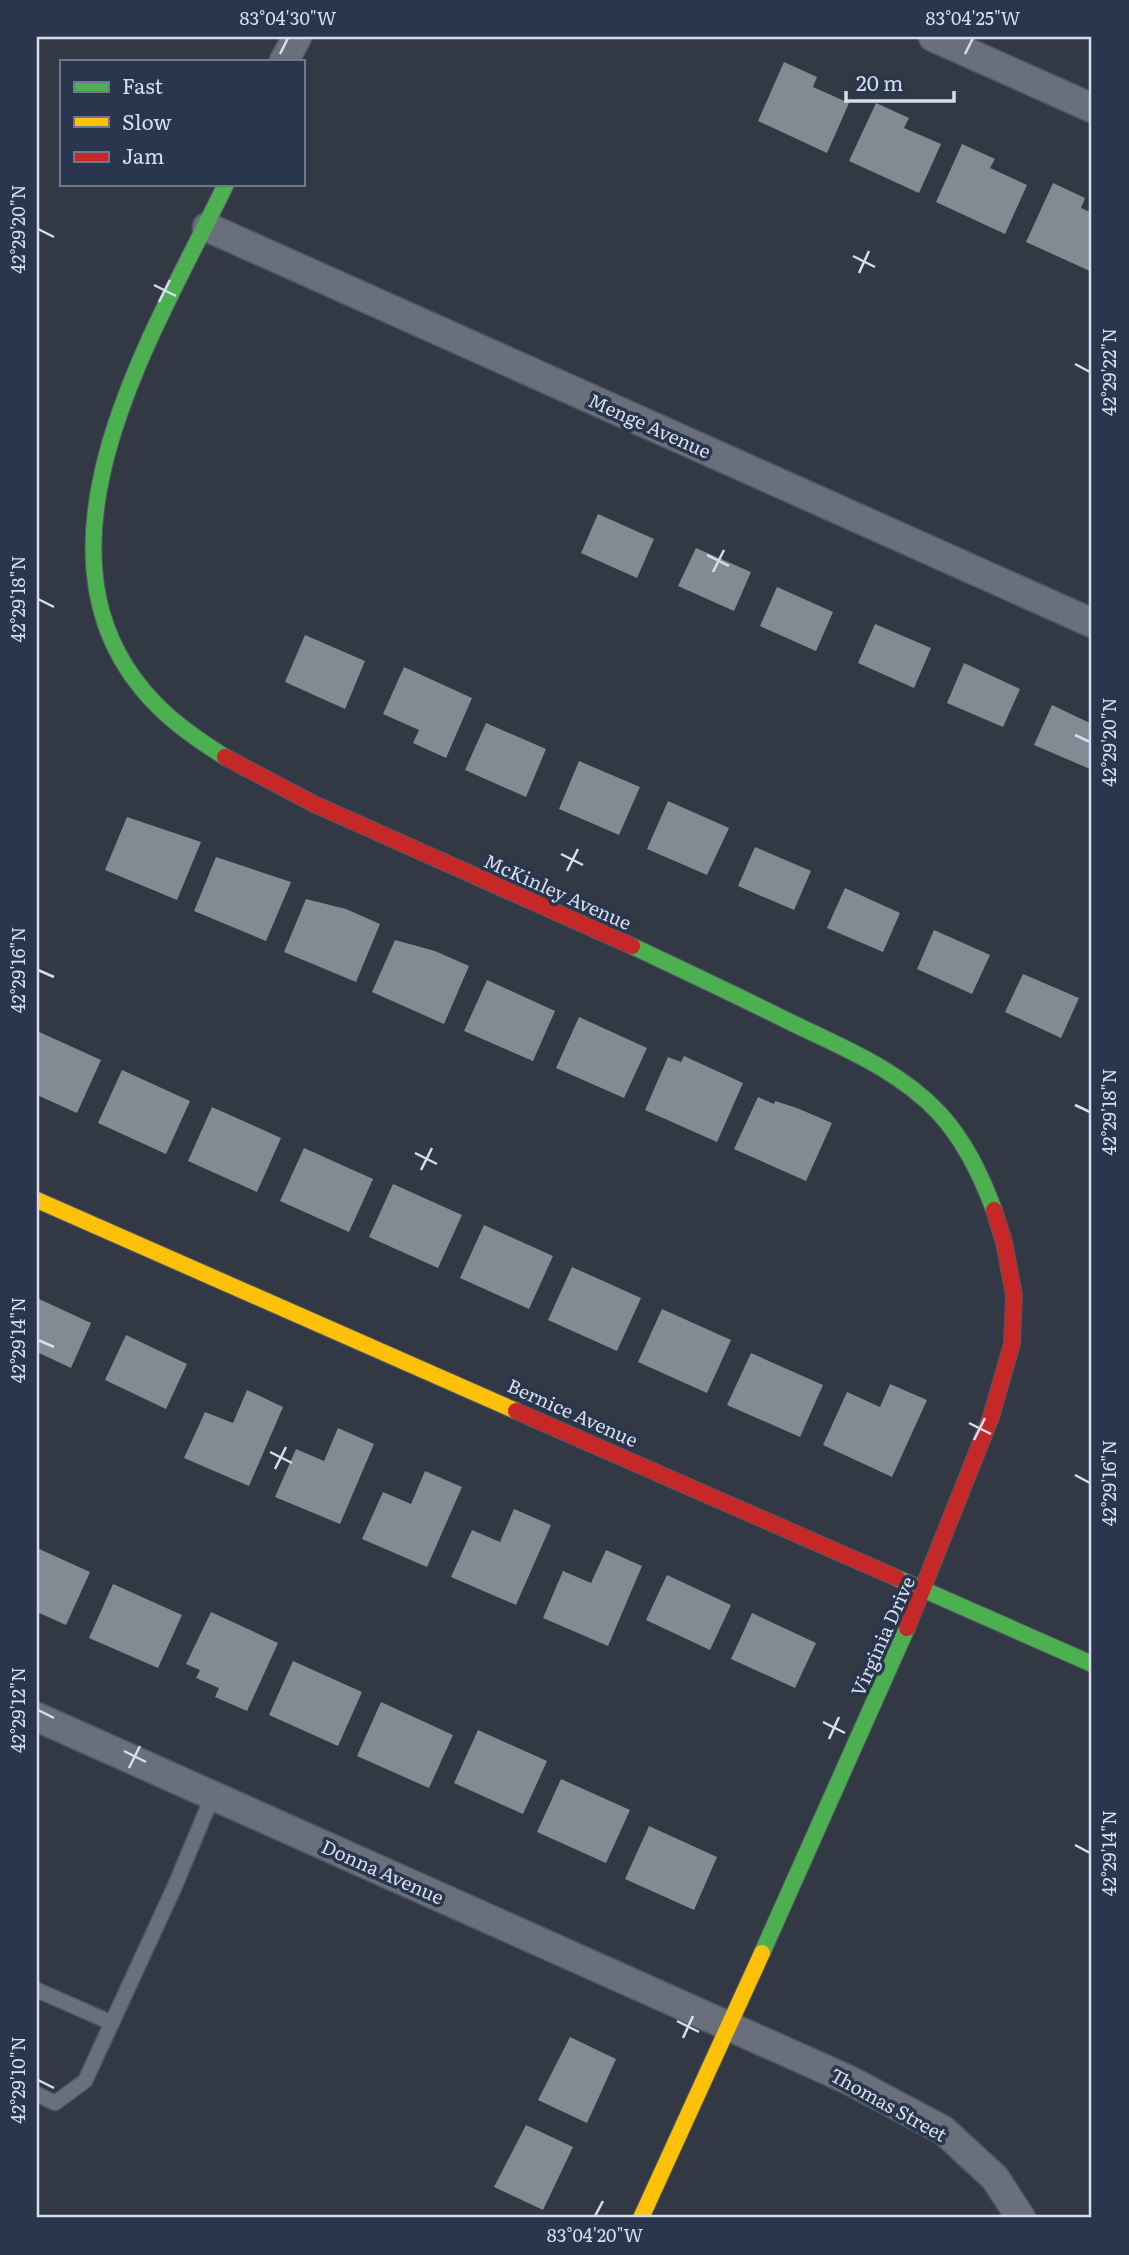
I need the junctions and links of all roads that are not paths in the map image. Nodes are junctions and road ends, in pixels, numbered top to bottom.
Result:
1 (297, 37) edge
2 (933, 37) edge
3 (285, 60) edge
4 (1092, 108) edge
5 (225, 186) edge
6 (207, 227) junction
7 (1092, 623) edge
8 (37, 1200) edge
9 (994, 1205) joint
10 (926, 1590) junction
11 (1092, 1664) edge
12 (37, 1717) edge
13 (213, 1795) junction
14 (37, 1990) edge
15 (112, 2022) junction
16 (730, 2025) junction
17 (37, 2095) edge
18 (641, 2218) edge
19 (1021, 2218) edge

1 - 3 street
2 - 4 street
5 - 6 street, McKinley Avenue
6 - 7 street, Menge Avenue
6 - 9 street, McKinley Avenue
8 - 10 street, Bernice Avenue
9 - 10 street, Virginia Drive
10 - 11 street, Bernice Avenue
10 - 16 street, Virginia Drive
12 - 13 street, Donna Avenue
13 - 15 lane
13 - 16 street, Donna Avenue
14 - 15 lane
15 - 17 lane
16 - 18 street, Virginia Drive
16 - 19 street, Thomas Street

